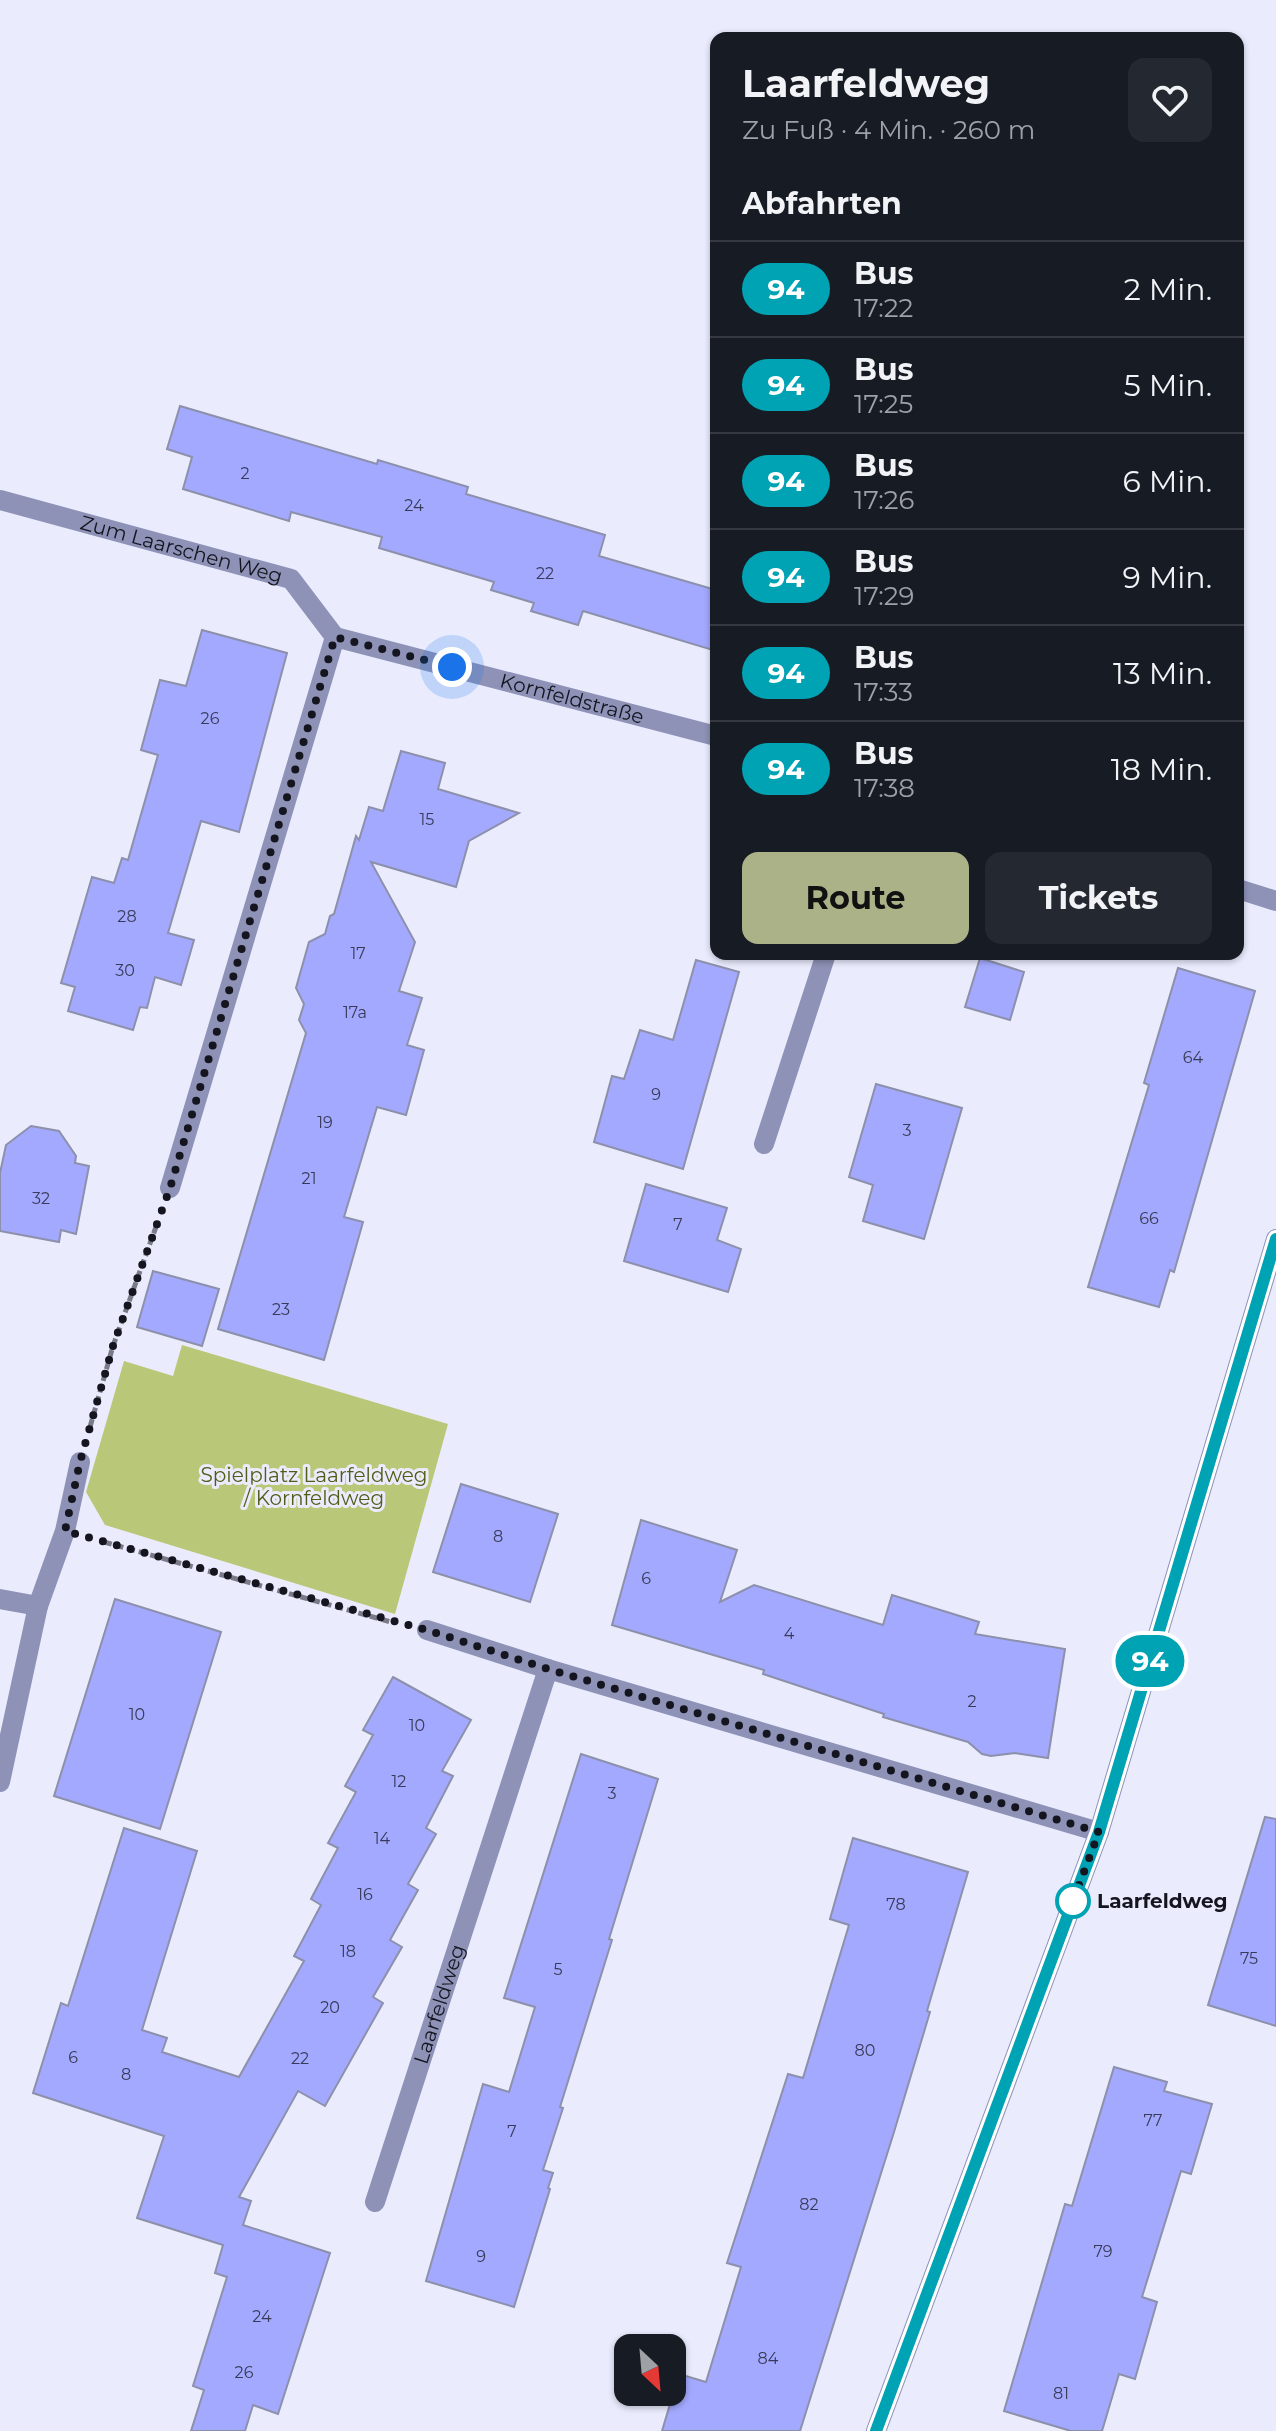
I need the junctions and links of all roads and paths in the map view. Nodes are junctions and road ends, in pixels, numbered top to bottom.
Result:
1 (0, 500) edge
2 (335, 637) junction
3 (710, 734) edge
4 (1244, 891) edge
5 (1276, 901) edge
6 (824, 960) edge
7 (764, 1144) dead end
8 (170, 1188) joint
9 (1276, 1239) edge
10 (80, 1462) joint
11 (65, 1531) junction
12 (0, 1599) edge
13 (38, 1606) junction
14 (427, 1630) joint
15 (548, 1669) junction
16 (0, 1782) edge
17 (1099, 1832) junction
18 (375, 2202) dead end
19 (876, 2431) edge

1 - 2 street, Zum Laarschen Weg
2 - 3 street, Kornfeldstraße
2 - 8 street
4 - 5 street
6 - 7 street
8 - 10 path
9 - 17 street
10 - 11 street
11 - 13 street
11 - 14 path
12 - 13 street
13 - 16 street
14 - 15 street
15 - 17 street
15 - 18 street, Laarfeldweg
17 - 19 street

